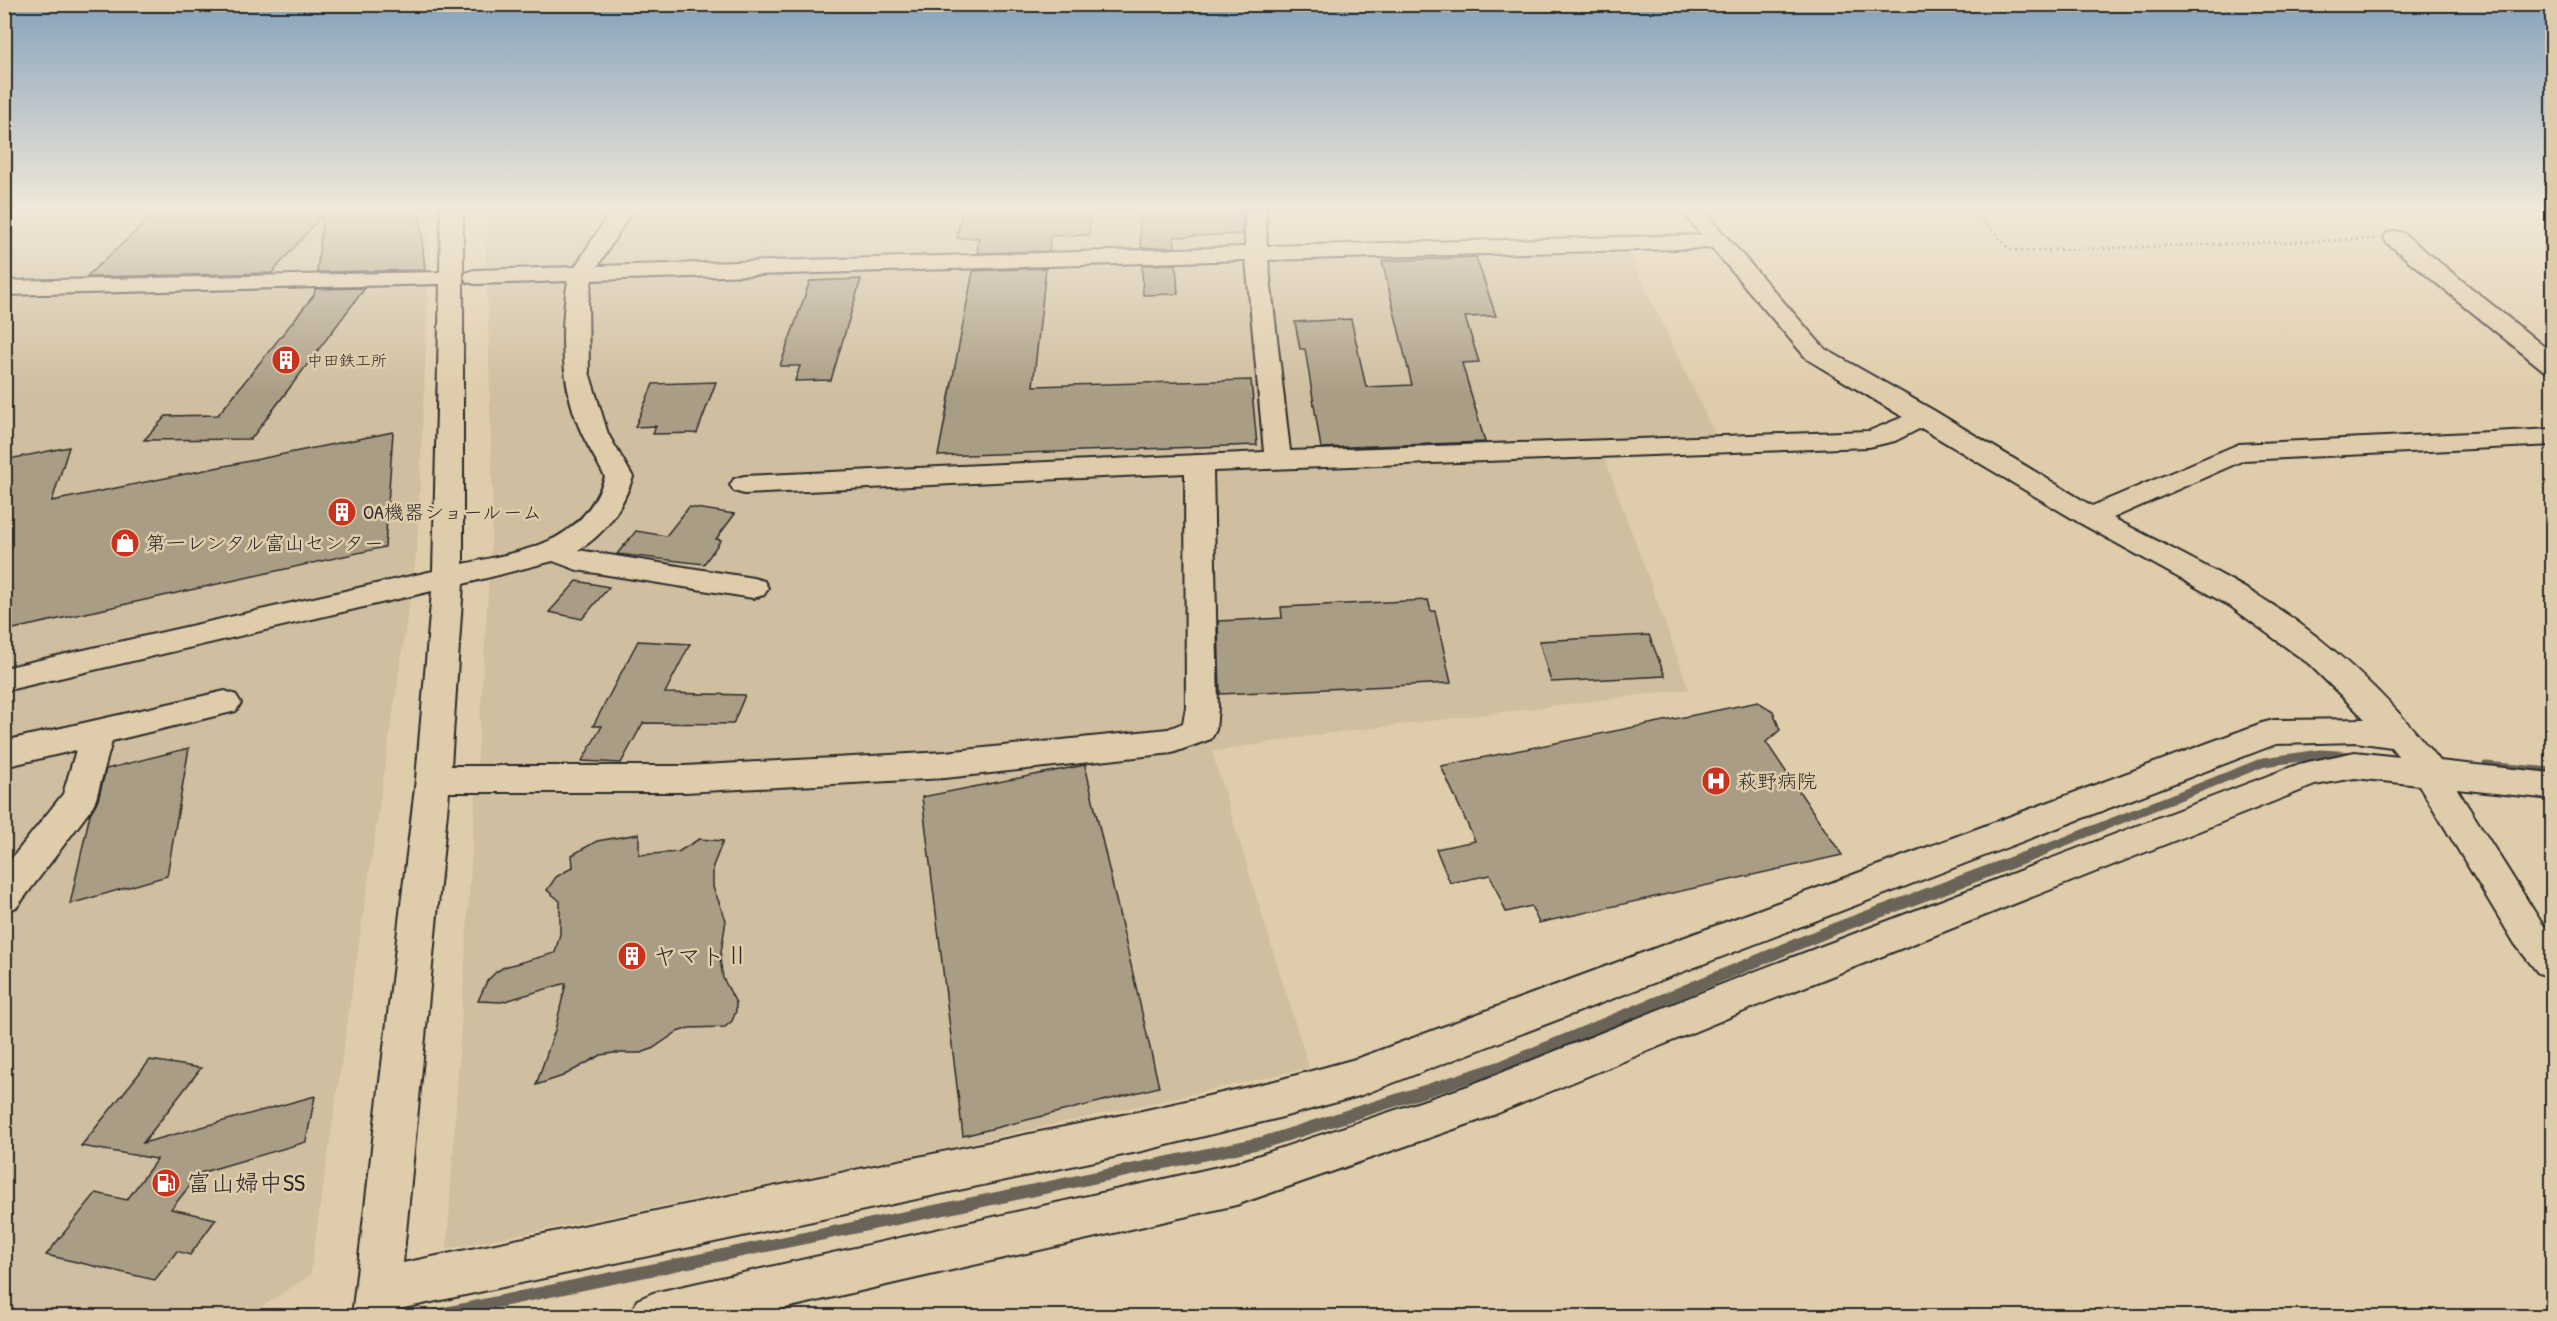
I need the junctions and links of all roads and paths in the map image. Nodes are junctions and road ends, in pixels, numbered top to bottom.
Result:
1 (451, 271) edge
2 (584, 271) edge
3 (715, 271) edge
4 (1258, 271) edge
5 (1743, 271) edge
6 (2436, 271) edge
7 (581, 275) junction
8 (475, 277) dead end
9 (438, 278) dead end
10 (4, 288) edge
11 (2553, 365) edge
12 (1924, 416) junction
13 (2553, 437) edge
14 (1278, 460) junction
15 (1199, 464) junction
16 (744, 485) dead end
17 (2090, 517) junction
18 (555, 551) junction
19 (448, 579) junction
20 (753, 588) dead end
21 (4, 680) edge
22 (225, 703) dead end
23 (98, 733) junction
24 (2401, 736) junction
25 (4, 754) edge
26 (2428, 771) junction
27 (433, 779) junction
28 (2553, 786) edge
29 (4, 896) edge
30 (2553, 961) edge
31 (376, 1304) edge
32 (653, 1317) edge

1 - 19 street
2 - 7 street
3 - 7 street
4 - 14 street
5 - 12 street
6 - 11 street
7 - 8 street
7 - 18 street
9 - 10 street
12 - 14 street
12 - 17 street
13 - 17 street
14 - 15 street
15 - 16 street
15 - 27 street
17 - 24 street
18 - 19 street
18 - 20 street
19 - 21 street
19 - 27 street
22 - 23 street
23 - 25 street
23 - 29 street
24 - 26 street
24 - 31 street
26 - 28 street
26 - 30 street
26 - 32 street
27 - 31 street

